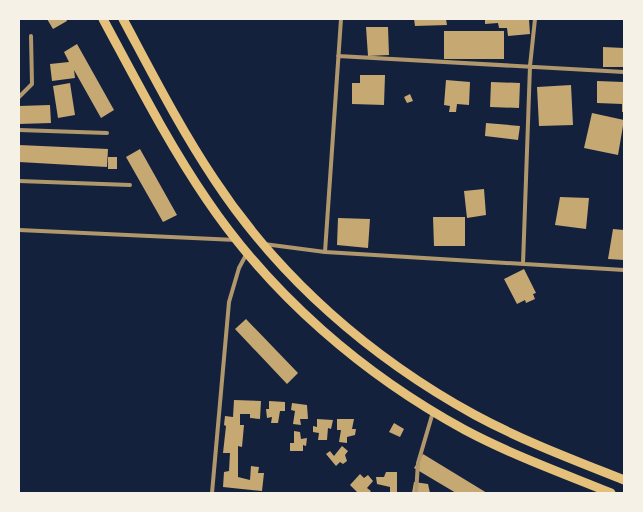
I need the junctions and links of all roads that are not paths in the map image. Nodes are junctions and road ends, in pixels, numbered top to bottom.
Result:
1 (103, 19) edge
2 (124, 19) edge
3 (341, 19) edge
4 (535, 19) edge
5 (31, 36) dead end
6 (338, 56) junction
7 (530, 66) junction
8 (624, 72) edge
9 (19, 97) edge
10 (19, 130) edge
11 (107, 133) dead end
12 (19, 181) edge
13 (130, 185) dead end
14 (19, 230) edge
15 (237, 240) junction
16 (264, 244) junction
17 (325, 252) junction
18 (247, 253) junction
19 (523, 264) junction
20 (624, 270) edge
21 (433, 411) junction
22 (624, 480) edge
23 (212, 493) edge
24 (416, 493) edge
25 (610, 493) edge

1 - 15 main road
2 - 16 main road
3 - 6 street
4 - 7 street
5 - 9 street
6 - 7 street
6 - 17 street
7 - 8 street
7 - 19 street
10 - 11 street
12 - 13 street
14 - 15 street
15 - 18 main road
16 - 17 street
16 - 22 main road
17 - 19 street
18 - 21 main road
18 - 23 street
19 - 20 street
21 - 24 street
21 - 25 main road

